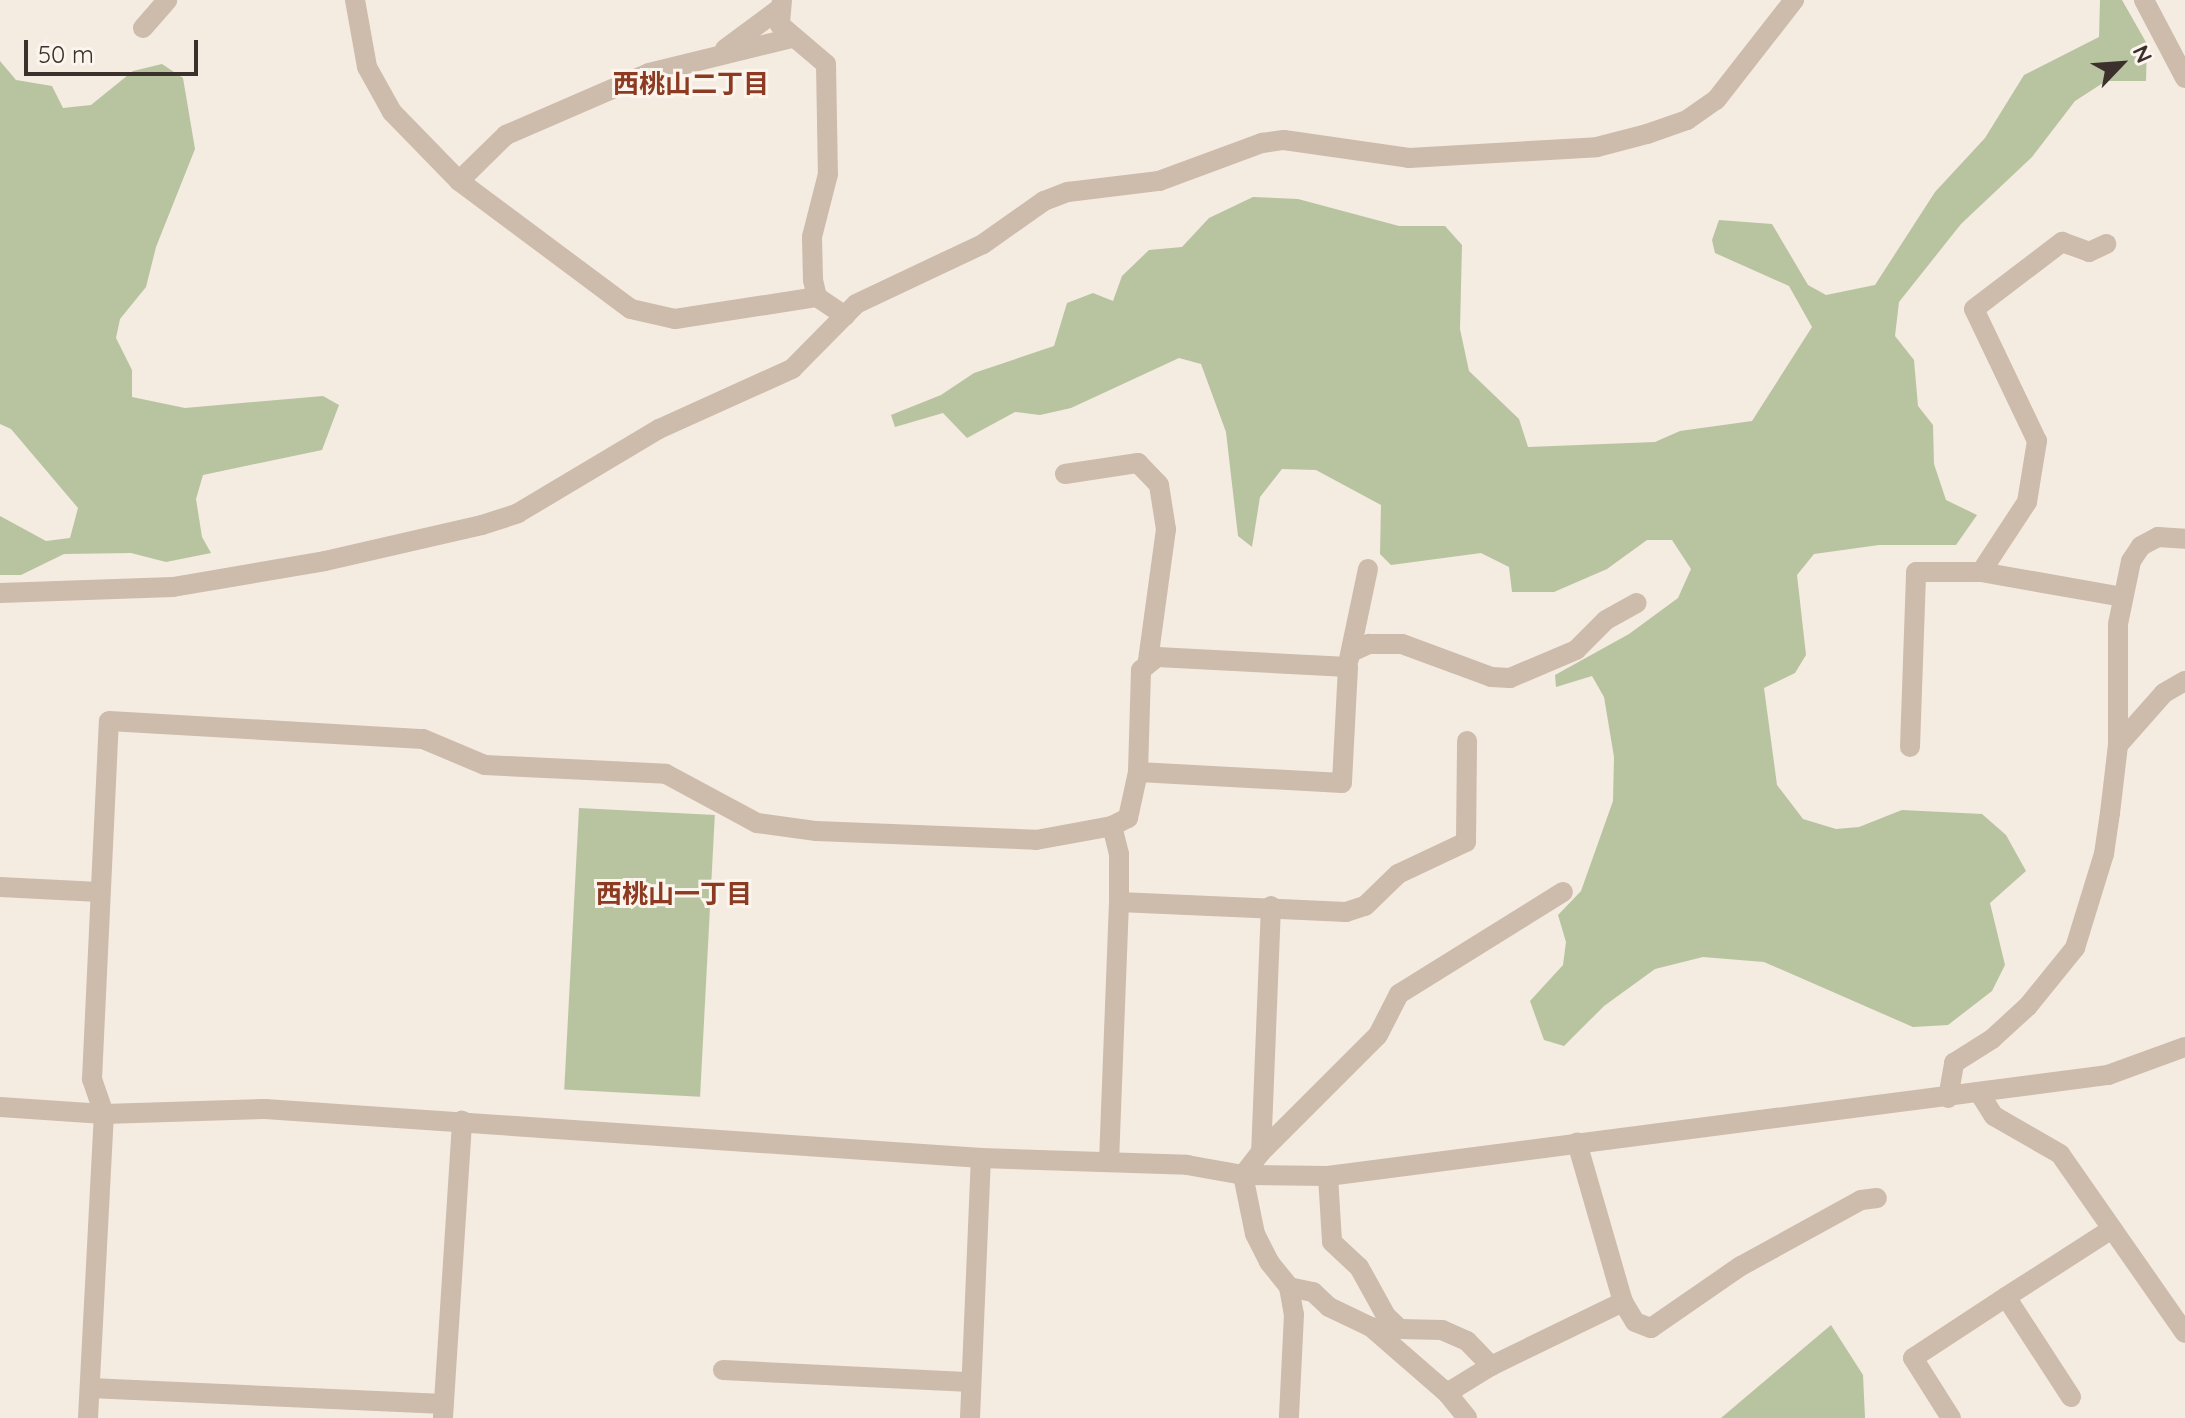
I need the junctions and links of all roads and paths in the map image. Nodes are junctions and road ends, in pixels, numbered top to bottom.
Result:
1 (167, 0) edge
2 (355, 0) edge
3 (1794, 0) edge
4 (2144, 0) edge
5 (780, 4) edge
6 (143, 28) dead end
7 (792, 38) junction
8 (708, 60) junction
9 (2185, 78) edge
10 (459, 181) junction
11 (2106, 244) dead end
12 (817, 297) junction
13 (845, 316) junction
14 (1065, 474) dead end
15 (2185, 539) edge
16 (1368, 569) dead end
17 (1981, 572) junction
18 (0, 593) edge
19 (2123, 597) junction
20 (1637, 603) dead end
21 (1349, 660) junction
22 (1148, 661) junction
23 (2185, 681) edge
24 (1467, 741) dead end
25 (2118, 745) junction
26 (1910, 747) dead end
27 (1138, 772) junction
28 (1112, 826) junction
29 (0, 887) edge
30 (99, 892) junction
31 (1563, 892) dead end
32 (1119, 902) junction
33 (1271, 906) junction
34 (2185, 1047) edge
35 (1980, 1094) junction
36 (1948, 1098) junction
37 (0, 1107) edge
38 (104, 1114) junction
39 (462, 1121) junction
40 (1577, 1143) junction
41 (1261, 1152) junction
42 (981, 1158) junction
43 (1109, 1162) junction
44 (1243, 1175) junction
45 (1328, 1176) junction
46 (1877, 1198) dead end
47 (2112, 1229) junction
48 (1289, 1287) junction
49 (2006, 1297) junction
50 (1623, 1302) junction
51 (2185, 1333) edge
52 (1491, 1366) junction
53 (723, 1370) dead end
54 (971, 1382) junction
55 (90, 1388) junction
56 (1447, 1393) junction
57 (2071, 1397) dead end
58 (444, 1411) edge
59 (88, 1418) edge
60 (970, 1418) edge
61 (1289, 1418) edge
62 (1467, 1418) edge
63 (1951, 1418) edge

1 - 6 street
2 - 10 street
3 - 13 street
4 - 9 street
5 - 7 street
5 - 8 street
7 - 8 street
7 - 12 street
8 - 10 street
10 - 12 street
11 - 17 street
12 - 13 street
13 - 18 street
14 - 22 street
15 - 19 street
16 - 21 street
17 - 19 street
17 - 26 street
19 - 25 street
20 - 21 street
21 - 22 street
21 - 27 street
22 - 27 street
23 - 25 street
24 - 33 street
25 - 36 street
27 - 28 street
28 - 30 street
28 - 32 street
29 - 30 street
30 - 38 street
31 - 41 street
32 - 33 street
32 - 43 street
33 - 41 street
34 - 35 street
35 - 36 street
35 - 47 street
36 - 40 street
37 - 38 street
38 - 39 street
38 - 55 street
39 - 42 street
39 - 58 street
40 - 45 street
40 - 50 street
41 - 44 street
42 - 43 street
42 - 54 street
43 - 44 street
44 - 45 street
44 - 48 street
45 - 52 street
46 - 50 street
47 - 49 street
47 - 51 street
48 - 56 street
48 - 61 street
49 - 57 street
49 - 63 street
50 - 52 street
52 - 56 street
53 - 54 street
54 - 60 street
55 - 58 street
55 - 59 street
56 - 62 street

